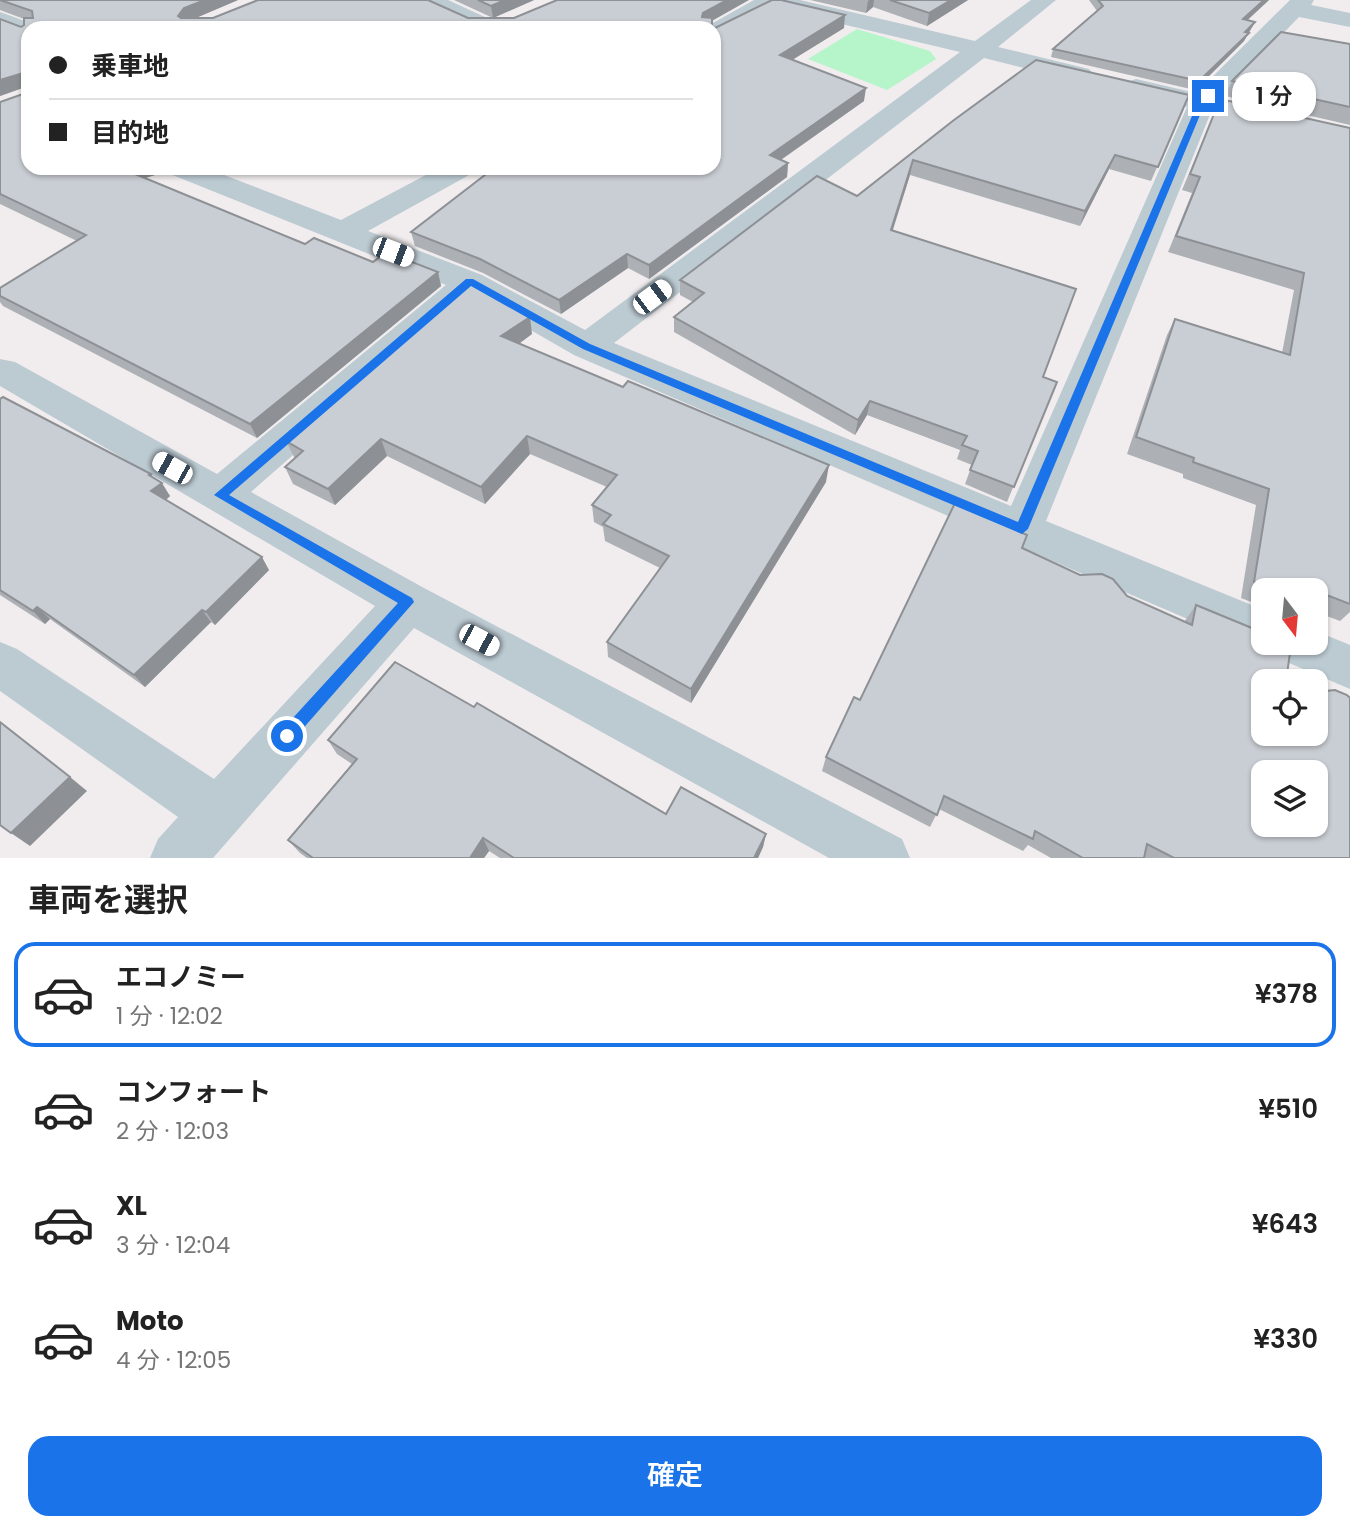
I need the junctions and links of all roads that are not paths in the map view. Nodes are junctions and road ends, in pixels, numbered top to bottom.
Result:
1 (429, 0) edge
2 (1045, 0) edge
3 (1299, 5) edge
4 (0, 19) edge
5 (1350, 20) edge
6 (484, 21) edge
7 (21, 27) edge
8 (721, 27) edge
9 (978, 51) junction
10 (1202, 102) junction
11 (1350, 136) edge
12 (228, 175) edge
13 (448, 175) edge
14 (341, 233) junction
15 (470, 282) junction
16 (587, 346) junction
17 (0, 372) edge
18 (220, 495) junction
19 (1022, 529) junction
20 (408, 602) junction
21 (1251, 626) edge
22 (1322, 655) edge
23 (0, 664) edge
24 (1350, 667) edge
25 (218, 813) junction
26 (177, 858) edge
27 (883, 858) edge

1 - 6 street
2 - 9 street
3 - 5 street
3 - 10 street
4 - 7 street
8 - 9 street
9 - 10 street
9 - 16 street
10 - 11 street
10 - 19 street
12 - 14 street
13 - 14 street
14 - 15 street
15 - 16 street
15 - 18 street
16 - 19 street
17 - 18 street
18 - 20 street
19 - 21 street
20 - 25 street
20 - 27 street
22 - 24 street
23 - 25 street
25 - 26 street

